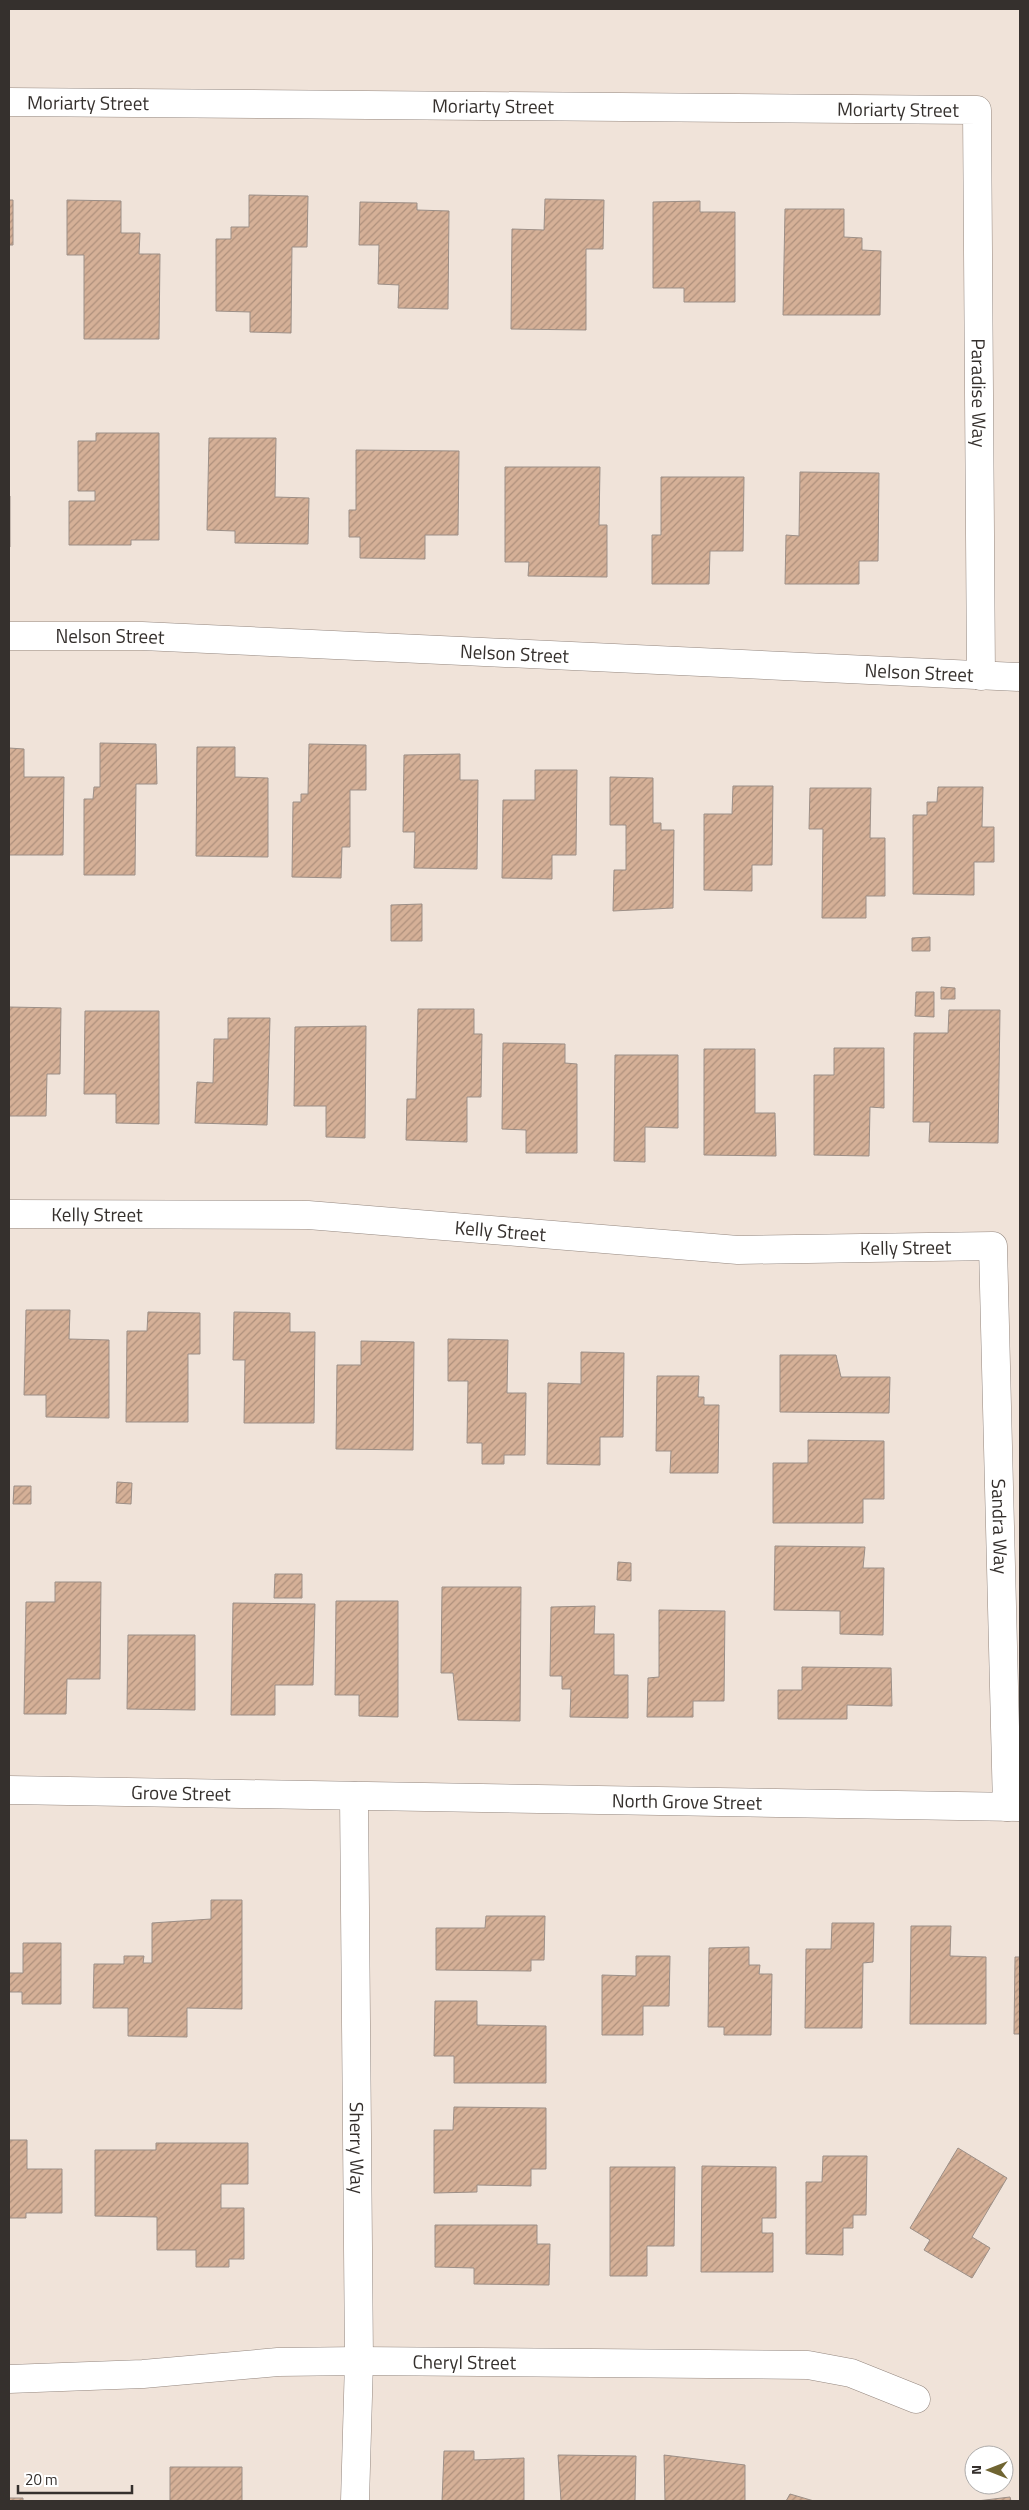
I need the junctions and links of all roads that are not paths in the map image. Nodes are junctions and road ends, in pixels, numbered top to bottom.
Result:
1 (9, 102) edge
2 (977, 110) joint
3 (9, 636) edge
4 (981, 676) junction
5 (1020, 676) edge
6 (9, 1214) edge
7 (993, 1246) joint
8 (9, 1790) edge
9 (354, 1796) junction
10 (1013, 1807) edge
11 (359, 2361) junction
12 (9, 2379) edge
13 (916, 2399) dead end
14 (355, 2501) edge

1 - 2 street, Moriarty Street
2 - 4 street, Paradise Way
3 - 4 street, Nelson Street
4 - 5 street, Nelson Street
6 - 7 street, Kelly Street
7 - 10 street, Sandra Way
8 - 9 street, Grove Street
9 - 10 street, North Grove Street
9 - 11 street, Sherry Way
11 - 12 street, Cheryl Street
11 - 13 street, Cheryl Street
11 - 14 street, Sherry Way

